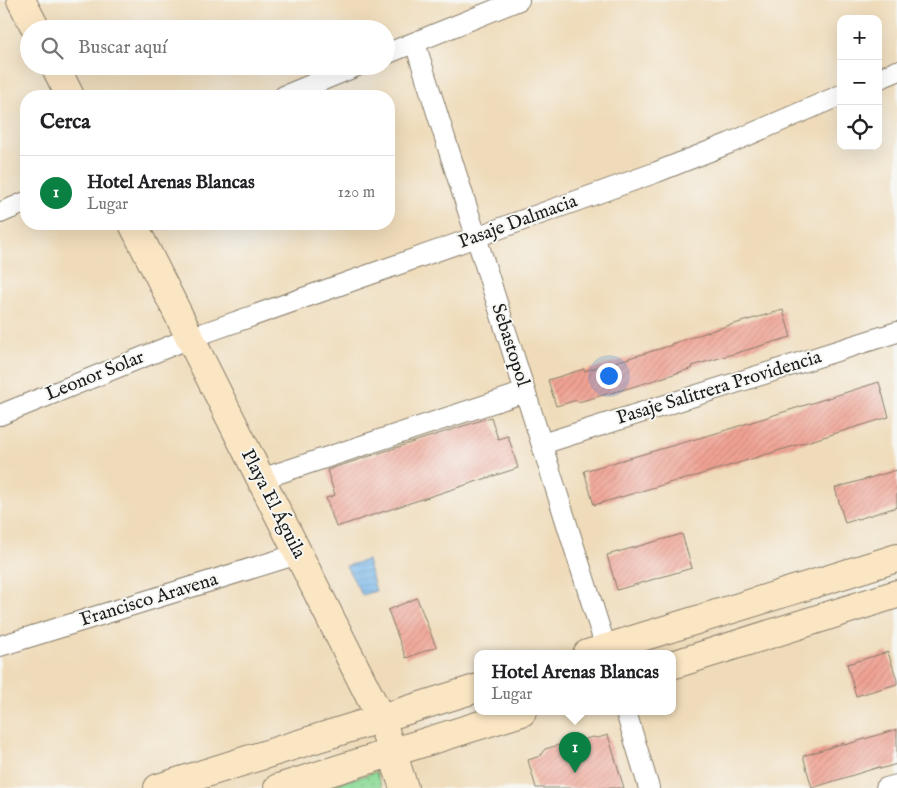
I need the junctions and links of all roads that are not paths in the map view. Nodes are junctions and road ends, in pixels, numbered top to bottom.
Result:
1 (21, 0) edge
2 (519, 0) edge
3 (31, 20) edge
4 (415, 43) junction
5 (395, 51) edge
6 (897, 70) edge
7 (59, 75) edge
8 (335, 75) edge
9 (882, 77) edge
10 (67, 90) edge
11 (299, 90) edge
12 (837, 97) edge
13 (20, 205) edge
14 (0, 213) edge
15 (136, 230) edge
16 (476, 237) junction
17 (897, 332) edge
18 (190, 338) junction
19 (525, 392) junction
20 (0, 415) edge
21 (542, 444) junction
22 (261, 479) junction
23 (298, 554) junction
24 (897, 558) edge
25 (897, 594) edge
26 (0, 646) edge
27 (596, 650) edge
28 (599, 650) edge
29 (676, 664) edge
30 (474, 689) edge
31 (512, 715) edge
32 (627, 715) edge
33 (381, 718) junction
34 (392, 752) junction
35 (897, 784) edge
36 (158, 788) edge
37 (278, 788) edge
38 (404, 788) edge
39 (649, 788) edge
40 (886, 788) edge

1 - 3 main road
2 - 4 street
4 - 5 street
4 - 16 street, Sebastopol
6 - 9 street
7 - 10 main road
8 - 11 street
12 - 16 street, Pasaje Dalmacia
13 - 14 street
15 - 18 main road, Playa El Águila
16 - 18 street, Pasaje Dalmacia
16 - 19 street, Sebastopol
17 - 21 street, Pasaje Salitrera Providencia
18 - 20 street, Leonor Solar
18 - 22 main road, Playa El Águila
19 - 21 street, Sebastopol
19 - 22 street
21 - 27 street, Sebastopol
22 - 23 main road, Playa El Águila
23 - 26 street, Francisco Aravena
23 - 33 main road, Playa El Águila
24 - 28 main road
25 - 29 main road
30 - 33 main road
31 - 34 main road
32 - 39 street
33 - 34 main road, Playa El Águila
33 - 36 main road
34 - 37 main road
34 - 38 main road, Playa El Águila
35 - 40 street

